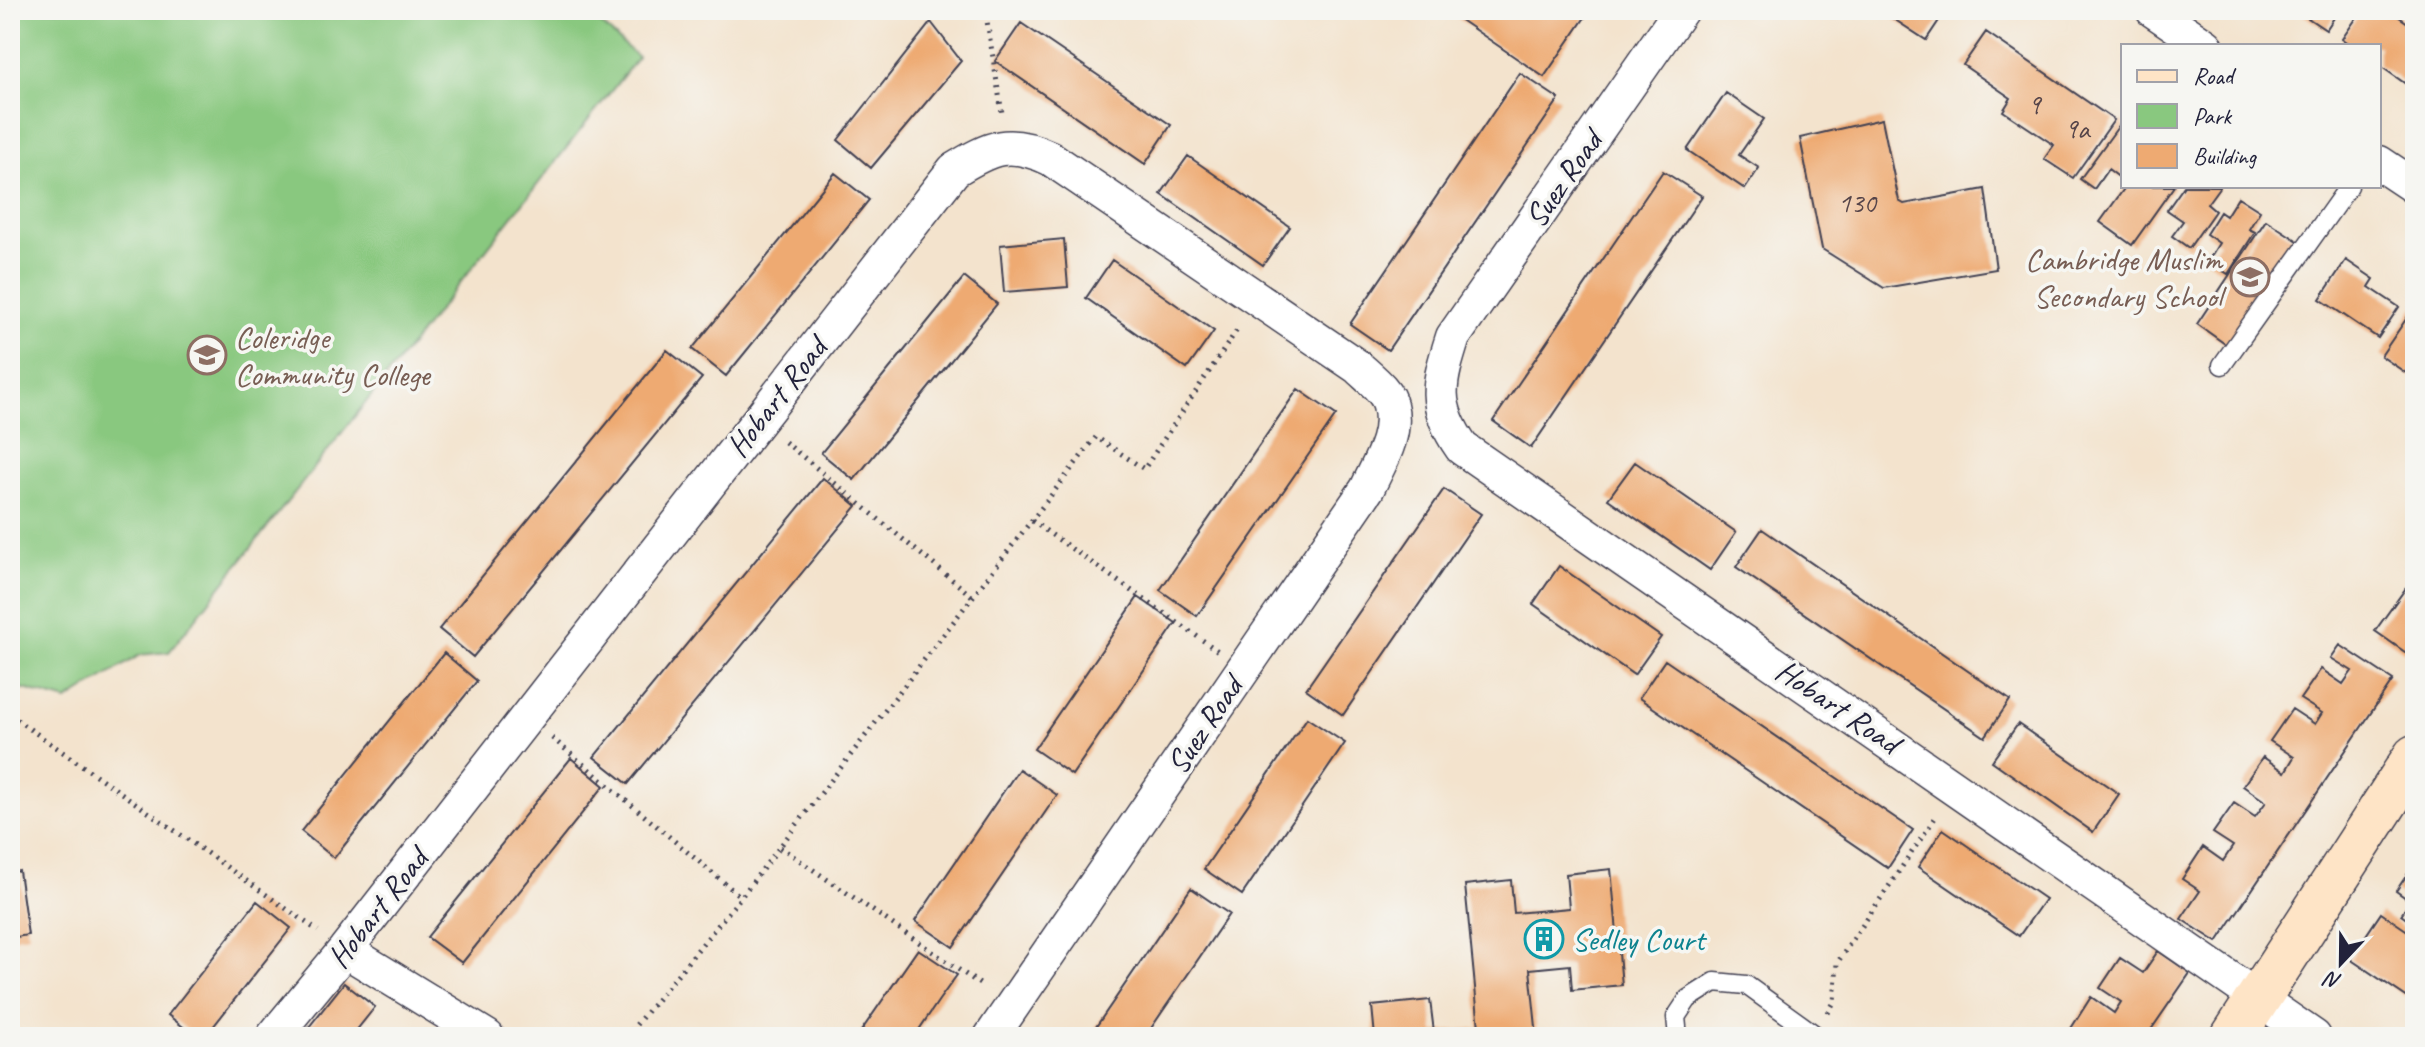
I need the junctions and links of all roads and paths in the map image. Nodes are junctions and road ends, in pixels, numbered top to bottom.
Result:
1 (1681, 10) edge
2 (2153, 10) edge
3 (986, 15) dead end
4 (2203, 44) edge
5 (1007, 145) junction
6 (2381, 164) edge
7 (2415, 187) edge
8 (2348, 188) edge
9 (1258, 299) junction
10 (2222, 365) dead end
11 (1440, 397) joint
12 (759, 420) junction
13 (1032, 521) junction
14 (973, 597) junction
15 (1243, 669) junction
16 (10, 715) edge
17 (527, 716) junction
18 (2415, 757) edge
19 (1956, 788) junction
20 (780, 847) junction
21 (741, 897) junction
22 (345, 950) junction
23 (2258, 1000) junction
24 (1012, 1006) junction
25 (1813, 1035) edge
26 (273, 1037) edge
27 (487, 1037) edge
28 (626, 1037) edge
29 (991, 1037) edge
30 (1678, 1037) edge
31 (2233, 1037) edge
32 (2314, 1037) edge

1 - 11 street, Suez Road
2 - 4 street
3 - 5 path
5 - 9 street
5 - 12 street, Hobart Road
6 - 7 street
8 - 10 lane
9 - 13 path
9 - 15 street, Suez Road
11 - 19 street, Hobart Road
12 - 14 path
12 - 17 street, Hobart Road
13 - 14 path
13 - 15 path
14 - 20 path
15 - 24 street, Suez Road
16 - 22 path
17 - 21 path
17 - 22 street, Hobart Road
18 - 23 street
19 - 23 street, Hobart Road
19 - 25 path
20 - 21 path
20 - 24 path
21 - 28 path
22 - 26 street, Hobart Road
22 - 27 street
23 - 31 street
23 - 32 street, Hobart Road
24 - 29 street, Suez Road
25 - 30 lane

